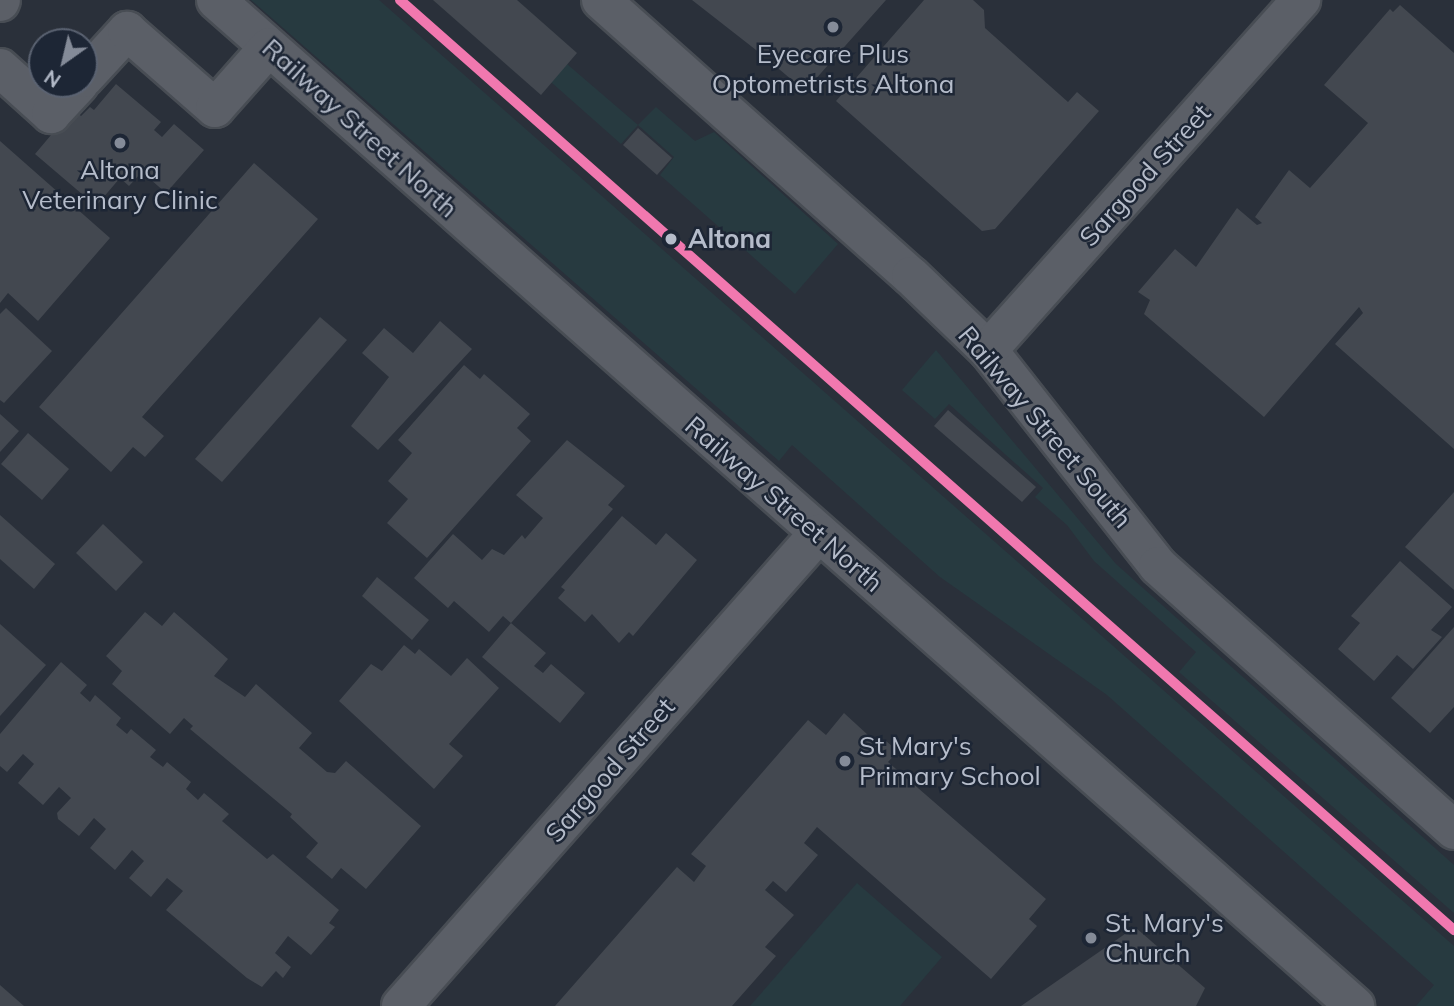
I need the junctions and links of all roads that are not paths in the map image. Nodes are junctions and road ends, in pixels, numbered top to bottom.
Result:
1 (216, 0) edge
2 (601, 0) edge
3 (1301, 0) edge
4 (269, 47) junction
5 (98, 63) edge
6 (0, 68) edge
7 (28, 93) edge
8 (33, 98) edge
9 (66, 98) edge
10 (988, 351) junction
11 (818, 534) junction
12 (1454, 830) edge
13 (401, 1006) edge
14 (1355, 1006) edge

1 - 4 street, Railway Street North
2 - 10 street, Railway Street South
3 - 10 street, Sargood Street
4 - 5 street
4 - 11 street, Railway Street North
6 - 7 street
8 - 9 street
10 - 12 street, Railway Street South
11 - 13 street, Sargood Street
11 - 14 street, Railway Street North

